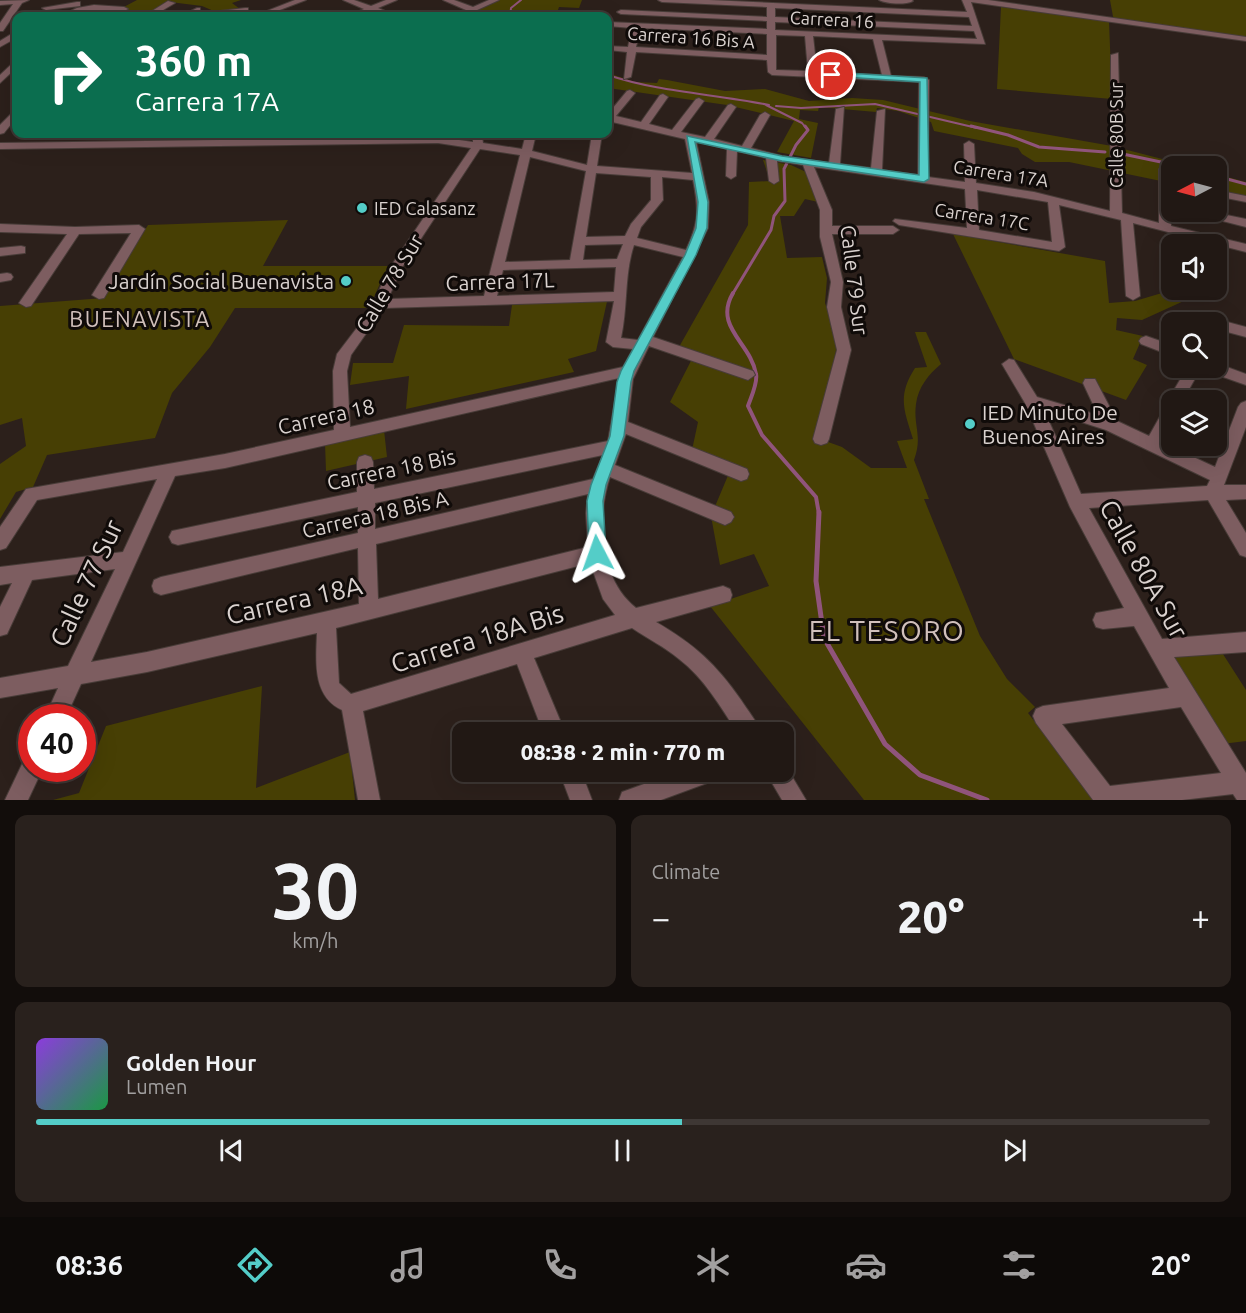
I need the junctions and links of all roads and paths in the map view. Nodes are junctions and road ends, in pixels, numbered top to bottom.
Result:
1 (51, 0) edge
2 (105, 0) edge
3 (247, 0) edge
4 (302, 0) edge
5 (347, 0) edge
6 (393, 0) edge
7 (447, 0) edge
8 (495, 0) edge
9 (625, 0) edge
10 (662, 0) edge
11 (691, 0) edge
12 (854, 0) edge
13 (883, 0) edge
14 (966, 0) edge
15 (972, 0) edge
16 (22, 1) edge
17 (909, 1) edge
18 (0, 3) edge
19 (171, 3) dead end
20 (809, 3) edge
21 (79, 4) edge
22 (776, 4) edge
23 (93, 6) junction
24 (45, 8) junction
25 (832, 8) junction
26 (124, 9) dead end
27 (371, 9) junction
28 (853, 9) junction
29 (197, 10) dead end
30 (244, 10) junction
31 (474, 10) junction
32 (42, 12) edge
33 (155, 12) edge
34 (193, 12) edge
35 (235, 12) edge
36 (248, 12) edge
37 (268, 12) edge
38 (363, 12) edge
39 (380, 12) edge
40 (469, 12) edge
41 (621, 12) junction
42 (900, 12) junction
43 (912, 12) junction
44 (688, 14) junction
45 (972, 15) junction
46 (771, 18) junction
47 (3, 21) edge
48 (835, 21) junction
49 (612, 24) edge
50 (636, 25) junction
51 (903, 25) junction
52 (685, 28) junction
53 (0, 29) edge
54 (977, 29) junction
55 (772, 32) junction
56 (809, 34) junction
57 (837, 35) junction
58 (877, 38) junction
59 (1246, 39) edge
60 (908, 40) junction
61 (700, 42) junction
62 (734, 44) junction
63 (612, 48) edge
64 (632, 50) junction
65 (1115, 55) dead end
66 (773, 58) junction
67 (847, 59) dead end
68 (12, 65) edge
69 (813, 74) junction
70 (850, 76) junction
71 (627, 77) dead end
72 (887, 78) junction
73 (0, 80) edge
74 (630, 93) dead end
75 (663, 97) dead end
76 (699, 101) dead end
77 (730, 107) dead end
78 (841, 109) dead end
79 (882, 111) dead end
80 (612, 113) edge
81 (765, 115) dead end
82 (12, 117) edge
83 (612, 119) edge
84 (643, 126) junction
85 (0, 131) edge
86 (674, 134) junction
87 (38, 138) edge
88 (78, 138) edge
89 (119, 138) edge
90 (158, 138) edge
91 (197, 138) edge
92 (238, 138) edge
93 (274, 138) edge
94 (384, 138) edge
95 (530, 138) edge
96 (596, 138) edge
97 (690, 138) junction
98 (476, 139) edge
99 (707, 142) junction
100 (969, 144) dead end
101 (73, 145) junction
102 (115, 145) junction
103 (0, 146) edge
104 (32, 146) junction
105 (732, 148) junction
106 (744, 151) junction
107 (527, 153) junction
108 (777, 157) junction
109 (801, 162) junction
110 (834, 166) junction
111 (592, 169) junction
112 (876, 172) junction
113 (656, 176) junction
114 (731, 176) dead end
115 (698, 177) junction
116 (924, 179) junction
117 (774, 181) dead end
118 (971, 186) junction
119 (1227, 195) edge
120 (1246, 199) edge
121 (1053, 200) junction
122 (1121, 216) junction
123 (1227, 219) edge
124 (1166, 222) edge
125 (1246, 223) edge
126 (0, 228) edge
127 (1165, 228) junction
128 (826, 230) junction
129 (75, 231) junction
130 (973, 233) junction
131 (1175, 234) edge
132 (629, 240) junction
133 (580, 241) junction
134 (1227, 245) edge
135 (1246, 248) edge
136 (21, 250) dead end
137 (0, 252) edge
138 (690, 255) junction
139 (622, 263) junction
140 (576, 264) junction
141 (497, 266) junction
142 (99, 295) dead end
143 (621, 296) junction
144 (1133, 296) dead end
145 (489, 301) junction
146 (26, 303) dead end
147 (380, 304) junction
148 (1227, 327) edge
149 (1246, 332) edge
150 (1146, 341) dead end
151 (643, 342) junction
152 (1161, 347) edge
153 (1009, 364) dead end
154 (628, 371) junction
155 (1227, 373) edge
156 (748, 375) dead end
157 (1246, 380) edge
158 (1090, 383) dead end
159 (1032, 401) junction
160 (1246, 407) edge
161 (619, 425) junction
162 (1111, 425) junction
163 (1161, 428) edge
164 (342, 434) junction
165 (821, 439) dead end
166 (1152, 444) junction
167 (614, 446) junction
168 (365, 462) dead end
169 (169, 472) junction
170 (741, 474) dead end
171 (602, 477) junction
172 (1216, 484) junction
173 (1246, 492) edge
174 (366, 498) junction
175 (1076, 502) junction
176 (725, 517) dead end
177 (178, 537) dead end
178 (367, 538) junction
179 (0, 542) edge
180 (1246, 549) edge
181 (597, 553) junction
182 (129, 559) junction
183 (27, 572) junction
184 (0, 576) edge
185 (161, 586) dead end
186 (723, 595) dead end
187 (369, 610) junction
188 (1138, 616) junction
189 (635, 618) junction
190 (1103, 620) dead end
191 (327, 621) junction
192 (0, 627) edge
193 (1246, 642) edge
194 (1157, 649) junction
195 (522, 652) junction
196 (75, 675) junction
197 (0, 688) edge
198 (1186, 696) junction
199 (61, 704) edge
200 (351, 704) junction
201 (550, 722) edge
202 (743, 722) edge
203 (25, 782) edge
204 (574, 782) edge
205 (680, 782) edge
206 (783, 782) edge
207 (1243, 788) edge
208 (1107, 799) edge
209 (16, 800) edge
210 (369, 800) edge
211 (581, 800) edge
212 (630, 800) edge
213 (795, 800) edge

1 - 24 street
2 - 23 street
3 - 30 street
4 - 37 street
5 - 27 street
6 - 27 street
7 - 31 street
8 - 31 street
9 - 41 street
10 - 11 street
11 - 22 street
11 - 44 street
12 - 28 street
13 - 17 street
14 - 45 street
15 - 59 street
16 - 18 street
16 - 47 street
17 - 43 street
19 - 33 street
20 - 22 street
20 - 25 street
21 - 23 street
21 - 24 street
22 - 46 street
23 - 26 street
24 - 32 street
25 - 28 street
25 - 48 street
27 - 38 street
27 - 39 street
28 - 42 street
29 - 34 street
30 - 35 street
30 - 36 street
31 - 40 street
41 - 44 street
41 - 49 street
42 - 43 street
42 - 51 street
43 - 45 street
44 - 46 street
44 - 52 street
45 - 54 street
46 - 48 street
46 - 55 street
47 - 53 street
48 - 51 street
48 - 57 street
49 - 50 street, Carrera 16
50 - 52 street, Carrera 16
50 - 64 street
51 - 54 street
51 - 60 street
52 - 61 street, Carrera 16
54 - 60 street, Carrera 16
55 - 56 street, Carrera 16
55 - 62 street, Carrera 16
55 - 66 street
56 - 57 street, Carrera 16
56 - 69 street
57 - 58 street, Carrera 16
58 - 60 street, Carrera 16
58 - 72 street
61 - 62 street, Carrera 16 Bis A
61 - 62 street, Carrera 16
61 - 64 street, Carrera 16 Bis A
62 - 66 street, Carrera 16 Bis A
63 - 64 street, Carrera 16 Bis A
64 - 71 street
65 - 122 street, Calle 80B Sur
66 - 69 street
67 - 70 street
68 - 73 street
69 - 70 street
70 - 72 street
72 - 116 street
74 - 80 street
75 - 84 street
76 - 86 street
77 - 99 street
78 - 110 street
79 - 112 street
81 - 106 street
82 - 85 street
83 - 84 street, Carrera 17A
84 - 86 street, Carrera 17A
86 - 97 street, Carrera 17A
87 - 104 street
88 - 101 street
89 - 102 street
90 - 91 street
90 - 102 street
91 - 92 street
92 - 93 street
94 - 98 street
95 - 107 street
96 - 111 street
97 - 99 street, Carrera 17A
97 - 115 street
98 - 107 street
98 - 147 street, Calle 78 Sur
99 - 105 street, Carrera 17A
100 - 118 street
101 - 102 street
101 - 104 street
103 - 104 street
105 - 106 street, Carrera 17A
105 - 114 street
106 - 108 street, Carrera 17A
107 - 111 street
107 - 141 street
108 - 109 street, Carrera 17A
108 - 117 street
109 - 110 street, Carrera 17A
109 - 128 street, Calle 79 Sur
110 - 112 street, Carrera 17A
111 - 113 street
111 - 133 street
112 - 116 street, Carrera 17A
113 - 115 street
113 - 132 street
115 - 138 street
116 - 118 street, Carrera 17A
118 - 121 street, Carrera 17A
118 - 130 street
119 - 120 street
121 - 122 street, Carrera 17A
121 - 130 street, Carrera 17C
122 - 127 street, Carrera 17A
122 - 144 street, Calle 80B Sur
123 - 125 street
124 - 127 street
126 - 129 street
127 - 131 street, Carrera 17A
128 - 130 street, Carrera 17C
128 - 165 street, Calle 79 Sur
129 - 142 street
129 - 146 street
132 - 133 street
132 - 138 street
132 - 139 street
133 - 140 street
134 - 135 street, Carrera 17A
136 - 137 street
138 - 151 street
139 - 140 street
139 - 143 street
140 - 141 street
141 - 145 street
143 - 145 street, Carrera 17L
143 - 151 street
145 - 147 street, Carrera 17L
147 - 164 street, Calle 78 Sur
148 - 149 street
150 - 152 street
151 - 154 street
151 - 156 street
153 - 159 street, Calle 80A Sur
154 - 161 street
154 - 164 street, Carrera 18
155 - 157 street
158 - 162 street
159 - 162 street
159 - 175 street, Calle 80A Sur
160 - 172 street
161 - 167 street
161 - 170 street
162 - 166 street
163 - 166 street
164 - 169 street, Carrera 18
166 - 172 street
167 - 171 street
167 - 174 street, Carrera 18 Bis
168 - 174 street
169 - 179 street, Carrera 18
169 - 182 street, Calle 77 Sur
171 - 176 street
171 - 178 street, Carrera 18 Bis A
171 - 181 street
172 - 173 street
172 - 175 street
172 - 180 street
174 - 177 street, Carrera 18 Bis
174 - 178 street
175 - 188 street, Calle 80A Sur
178 - 185 street, Carrera 18 Bis A
178 - 187 street
181 - 187 street, Carrera 18A
181 - 189 street
182 - 183 street
182 - 196 street, Calle 77 Sur
183 - 184 street
183 - 192 street
186 - 189 street, Carrera 18A Bis
187 - 191 street, Carrera 18A
188 - 190 street
188 - 194 street, Calle 80A Sur
189 - 195 street, Carrera 18A Bis
189 - 202 street
191 - 196 street, Carrera 18A
191 - 200 street
193 - 194 street
194 - 198 street, Calle 80A Sur
195 - 200 street, Carrera 18A Bis
195 - 201 street
196 - 197 street, Carrera 18A
196 - 199 street, Calle 77 Sur
198 - 207 street, Calle 80A Sur
198 - 208 street
200 - 210 street
203 - 209 street
204 - 211 street
205 - 212 street
206 - 213 street
207 - 208 street

